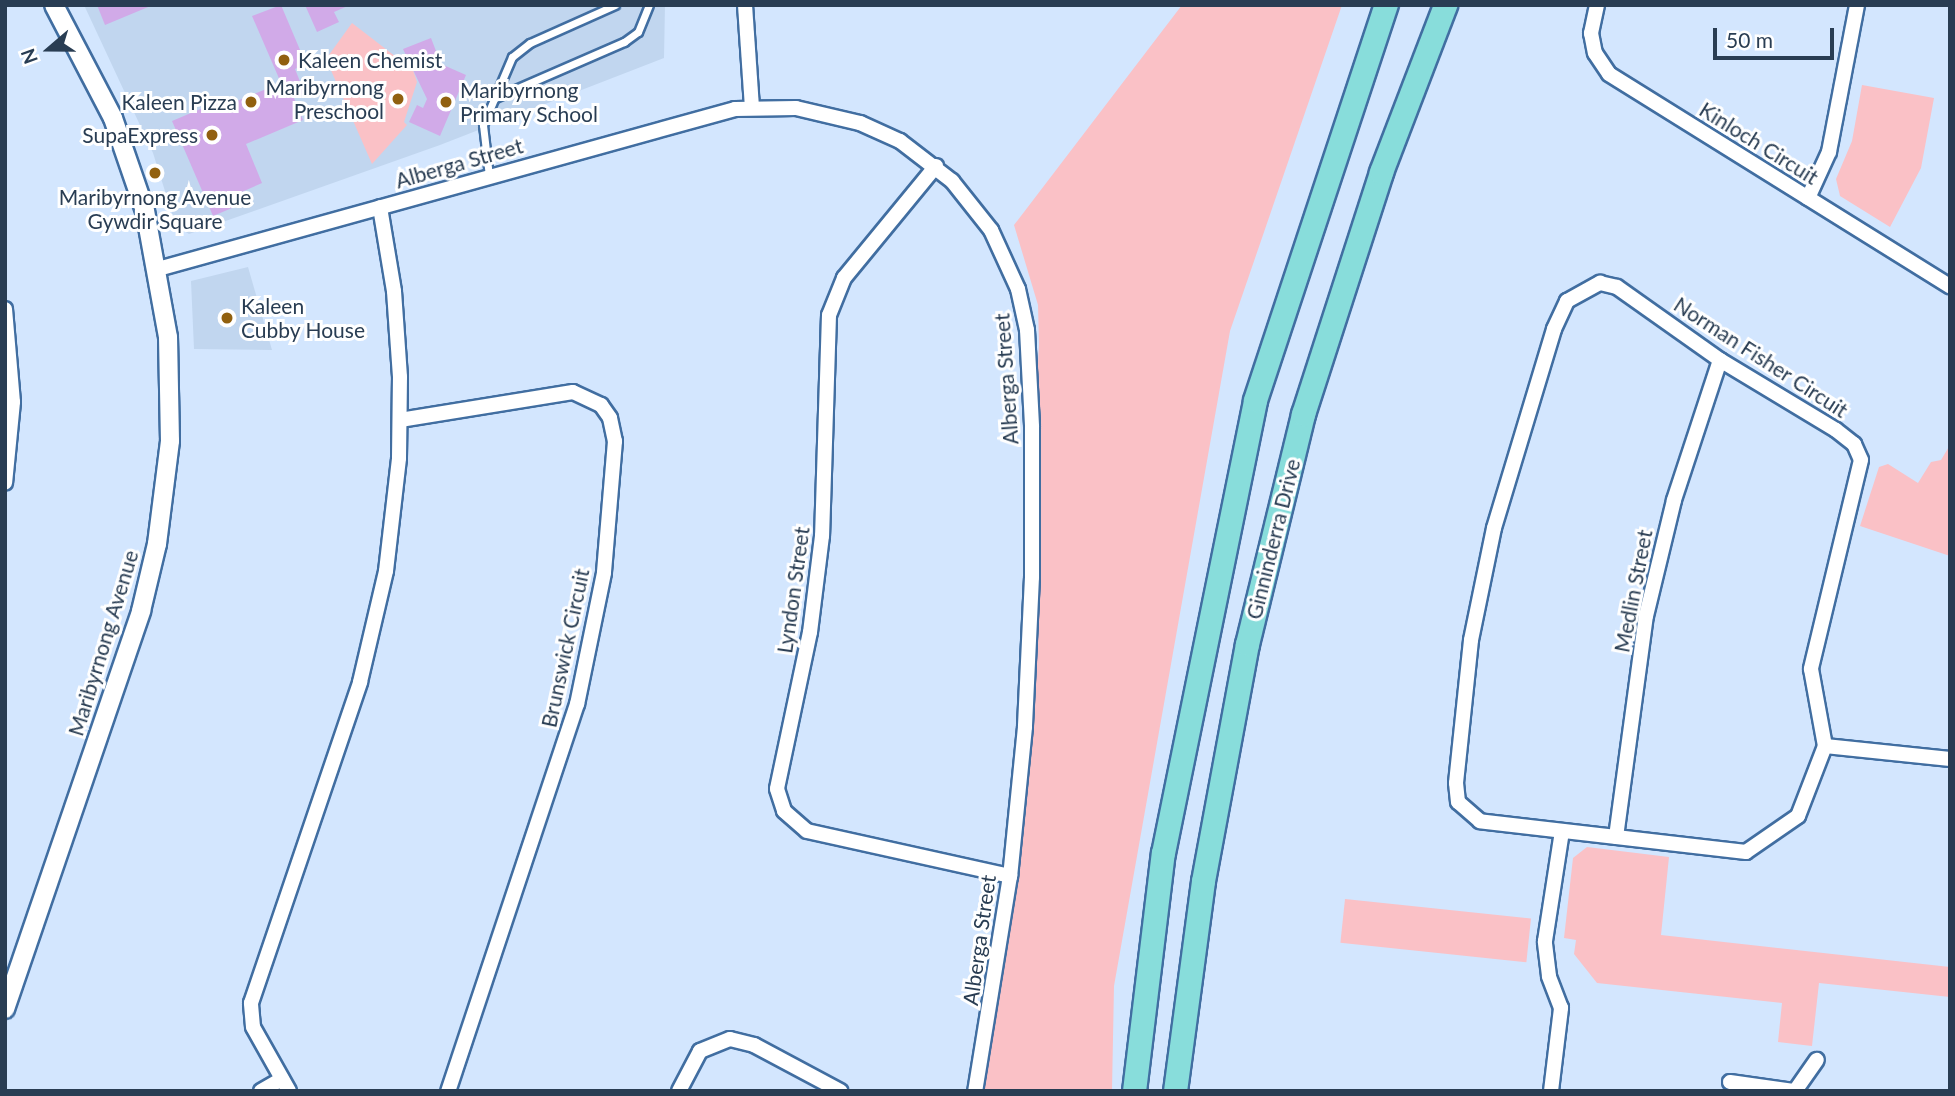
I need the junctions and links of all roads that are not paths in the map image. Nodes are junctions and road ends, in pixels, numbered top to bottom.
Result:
1 (54, 5) edge
2 (614, 5) edge
3 (649, 5) edge
4 (745, 5) edge
5 (1386, 5) edge
6 (1445, 5) edge
7 (1597, 5) edge
8 (1857, 5) edge
9 (494, 99) junction
10 (752, 107) junction
11 (936, 166) junction
12 (489, 176) junction
13 (1808, 198) junction
14 (380, 207) junction
15 (158, 269) junction
16 (1950, 286) edge
17 (5, 309) edge
18 (1720, 360) junction
19 (400, 420) junction
20 (5, 483) edge
21 (1825, 746) junction
22 (1950, 759) edge
23 (1562, 831) junction
24 (1616, 837) junction
25 (1010, 876) junction
26 (5, 1009) edge
27 (1816, 1060) dead end
28 (1730, 1082) dead end
29 (285, 1085) edge
30 (261, 1091) edge
31 (448, 1091) edge
32 (679, 1091) edge
33 (840, 1091) edge
34 (975, 1091) edge
35 (1134, 1091) edge
36 (1175, 1091) edge
37 (1551, 1091) edge
38 (1794, 1091) edge

1 - 15 street, Maribyrnong Avenue
2 - 9 lane
3 - 9 lane
4 - 10 street
5 - 35 main road
6 - 36 main road, Ginninderra Drive
7 - 13 street, Kinloch Circuit
8 - 13 street
9 - 12 lane
10 - 11 street, Alberga Street
10 - 12 street, Alberga Street
11 - 25 street, Alberga Street
11 - 25 street, Lyndon Street
12 - 14 street, Alberga Street
13 - 16 street, Kinloch Circuit
14 - 15 street, Alberga Street
14 - 19 street
15 - 26 street, Maribyrnong Avenue
17 - 20 street
18 - 21 street, Norman Fisher Circuit
18 - 23 street, Norman Fisher Circuit
18 - 24 street, Medlin Street
19 - 29 street
19 - 31 street, Brunswick Circuit
21 - 22 street
21 - 24 street, Norman Fisher Circuit
23 - 24 street, Norman Fisher Circuit
23 - 37 street
25 - 34 street, Alberga Street
27 - 38 street
28 - 38 street
29 - 30 street
32 - 33 street

